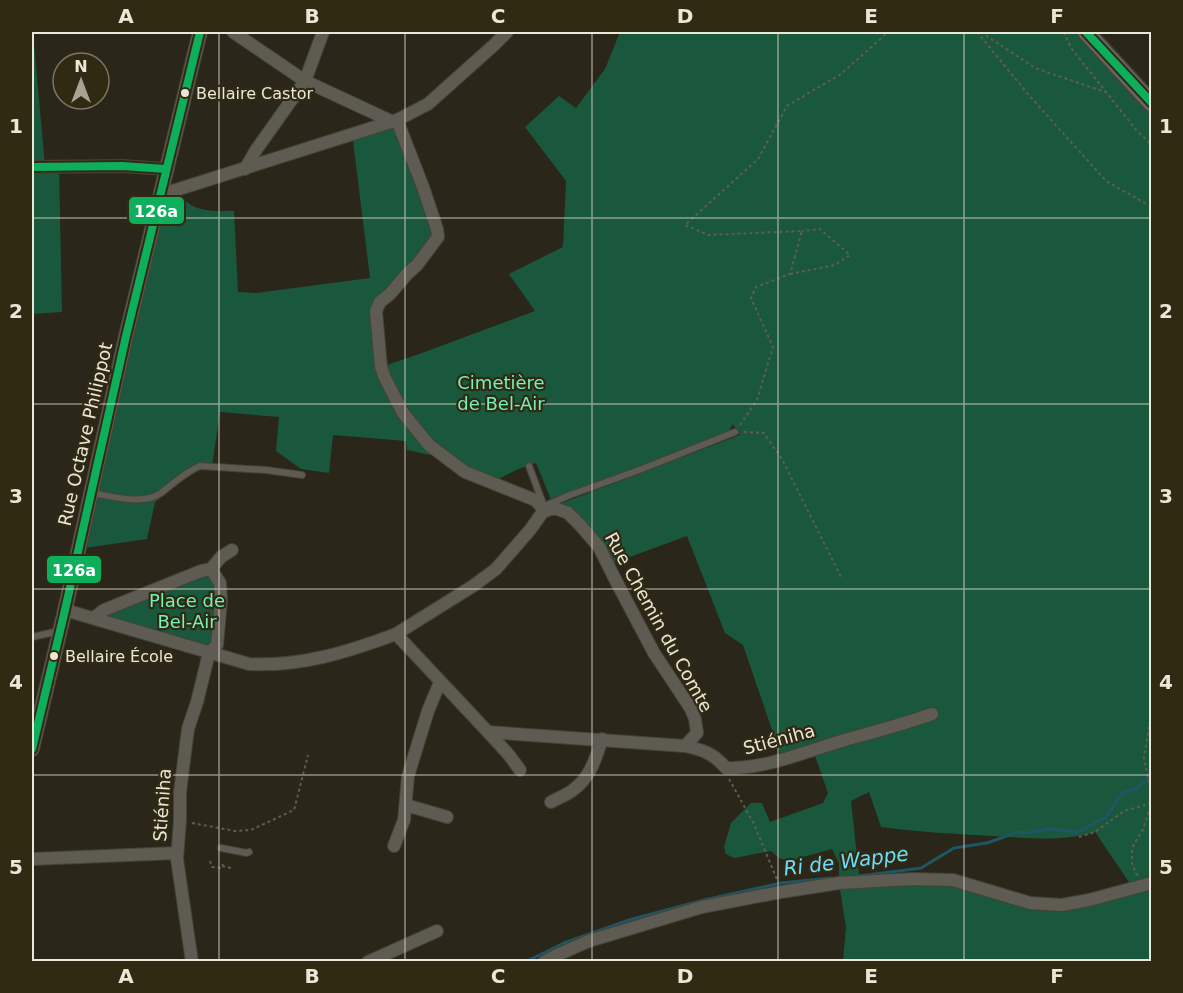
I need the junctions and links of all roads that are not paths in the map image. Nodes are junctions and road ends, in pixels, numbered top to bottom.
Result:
1 (200, 32) edge
2 (233, 32) edge
3 (323, 32) edge
4 (507, 32) edge
5 (1086, 32) edge
6 (305, 81) junction
7 (1152, 104) edge
8 (394, 120) junction
9 (32, 167) edge
10 (166, 169) junction
11 (245, 169) junction
12 (160, 195) junction
13 (735, 432) road end
14 (529, 466) dead end
15 (302, 475) dead end
16 (91, 493) junction
17 (542, 510) junction
18 (232, 550) dead end
19 (211, 569) junction
20 (65, 610) junction
21 (94, 618) junction
22 (60, 631) junction
23 (396, 634) junction
24 (32, 637) edge
25 (209, 653) junction
26 (440, 682) junction
27 (37, 708) edge
28 (932, 714) dead end
29 (489, 732) junction
30 (602, 739) junction
31 (685, 746) junction
32 (32, 749) edge
33 (520, 770) dead end
34 (551, 802) dead end
35 (406, 805) junction
36 (447, 817) dead end
37 (394, 846) dead end
38 (221, 848) dead end
39 (177, 853) junction
40 (248, 854) dead end
41 (32, 859) edge
42 (1147, 881) edge
43 (437, 932) dead end
44 (192, 962) edge
45 (368, 962) edge
46 (544, 962) edge

1 - 10 street, Rue Octave Philippot
2 - 6 street
3 - 6 street
4 - 8 street
5 - 7 main road
6 - 8 street
6 - 11 street
8 - 11 street
8 - 17 street, Rue Chemin du Comte
9 - 10 street
10 - 12 street, Rue Octave Philippot
11 - 12 street
12 - 16 street, Rue Octave Philippot
13 - 17 lane
14 - 17 lane
15 - 16 lane
16 - 20 street, Rue Octave Philippot
17 - 23 street
17 - 31 street, Rue Chemin du Comte
18 - 19 street
19 - 21 street
19 - 25 street, Stiéniha
20 - 21 street
20 - 22 street, Rue Octave Philippot
21 - 25 street
22 - 24 lane
22 - 27 street, Rue Octave Philippot
23 - 25 street
23 - 26 street
25 - 39 street, Stiéniha
26 - 29 street
26 - 35 street
27 - 32 street, Rue Octave Philippot
28 - 31 street, Stiéniha
29 - 30 street, Stiéniha
29 - 33 street
30 - 31 street, Stiéniha
30 - 34 street
35 - 36 street
35 - 37 street
38 - 40 lane
39 - 41 street
39 - 44 street, Stiéniha
42 - 46 street
43 - 45 street

